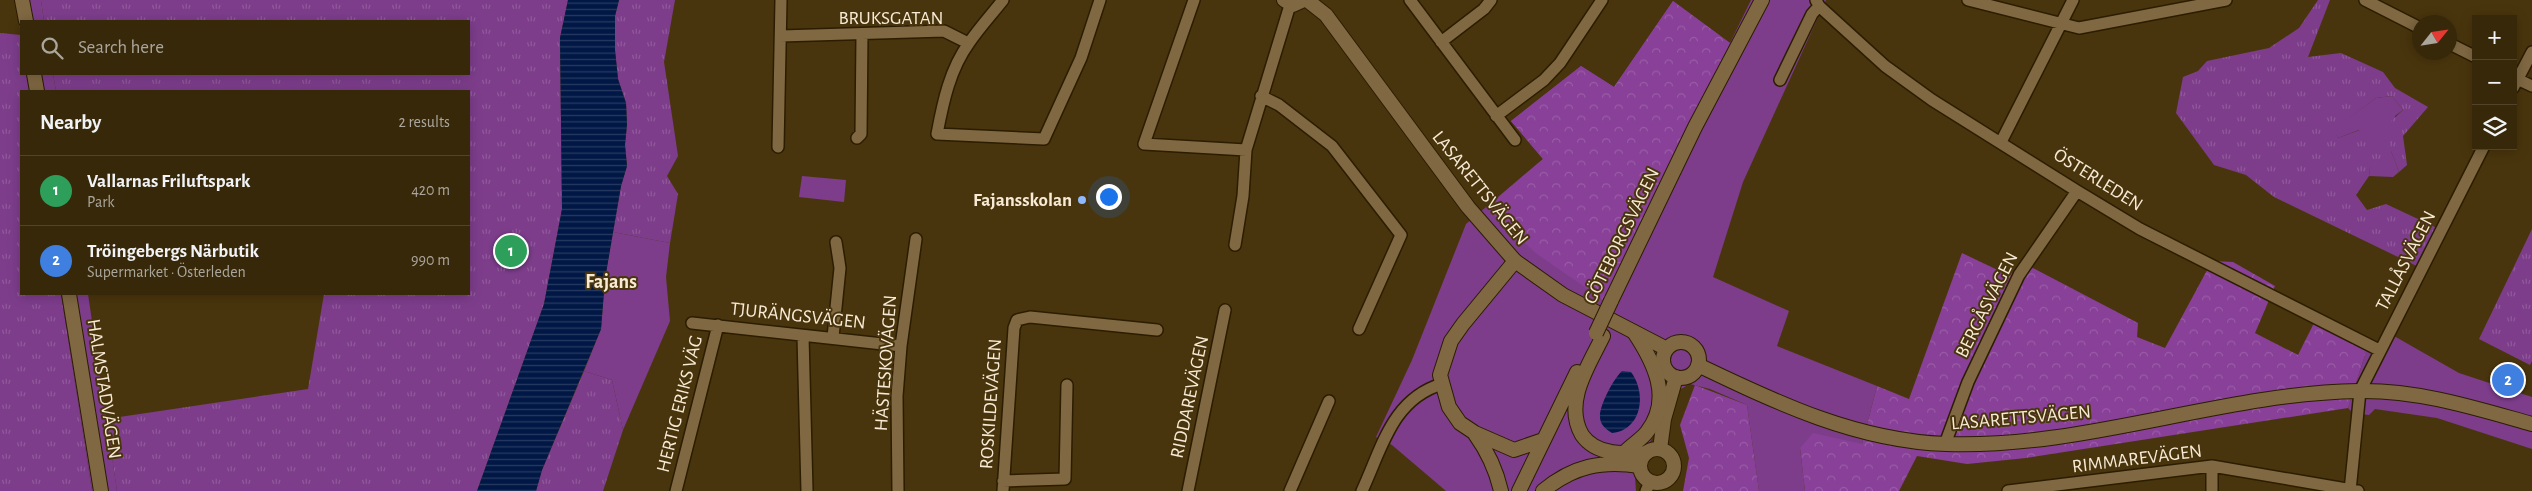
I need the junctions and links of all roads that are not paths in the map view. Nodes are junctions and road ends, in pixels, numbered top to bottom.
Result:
1 (22, 0) edge
2 (781, 0) edge
3 (1003, 0) edge
4 (1100, 0) edge
5 (1194, 0) edge
6 (1305, 0) edge
7 (1410, 0) edge
8 (1491, 0) edge
9 (1602, 0) edge
10 (1762, 0) edge
11 (1968, 0) edge
12 (2073, 0) edge
13 (2226, 0) edge
14 (2365, 0) edge
15 (1287, 2) edge
16 (1817, 3) edge
17 (26, 20) edge
18 (2061, 22) junction
19 (2412, 24) edge
20 (862, 34) junction
21 (781, 36) junction
22 (1441, 42) junction
23 (968, 43) junction
24 (2457, 48) edge
25 (2532, 52) edge
26 (2472, 55) edge
27 (34, 75) edge
28 (2517, 78) edge
29 (1780, 80) dead end
30 (2517, 82) edge
31 (2532, 86) edge
32 (37, 90) edge
33 (1261, 96) junction
34 (1496, 116) junction
35 (857, 138) dead end
36 (1515, 140) dead end
37 (2001, 142) junction
38 (778, 147) dead end
39 (1246, 150) junction
40 (2482, 150) edge
41 (2077, 191) junction
42 (916, 239) dead end
43 (836, 242) dead end
44 (1235, 245) dead end
45 (1515, 261) junction
46 (69, 295) edge
47 (1225, 310) dead end
48 (692, 323) dead end
49 (718, 326) junction
50 (1359, 329) dead end
51 (1157, 330) dead end
52 (1634, 332) junction
53 (1599, 335) junction
54 (803, 336) junction
55 (833, 337) junction
56 (901, 346) junction
57 (1668, 349) junction
58 (2379, 350) junction
59 (1698, 365) junction
60 (1676, 377) junction
61 (1442, 384) junction
62 (1067, 385) dead end
63 (2360, 391) junction
64 (1329, 401) dead end
65 (2532, 424) edge
66 (1475, 433) junction
67 (1543, 440) junction
68 (1946, 444) junction
69 (1660, 450) junction
70 (1624, 453) junction
71 (1643, 460) junction
72 (2212, 466) junction
73 (1003, 486) edge
74 (1648, 486) edge
75 (2075, 488) edge
76 (2353, 490) edge
77 (101, 491) edge
78 (676, 491) edge
79 (807, 491) edge
80 (898, 491) edge
81 (1188, 491) edge
82 (1290, 491) edge
83 (1362, 491) edge
84 (1501, 491) edge
85 (1520, 491) edge
86 (1543, 491) edge
87 (2008, 491) edge
88 (2212, 491) edge

1 - 17 street
2 - 21 street
3 - 23 street
4 - 23 street
5 - 39 street
6 - 15 street, LASARETTSVÄGEN
6 - 45 street, LASARETTSVÄGEN
7 - 22 street
8 - 22 street
9 - 34 street
10 - 53 street, GÖTEBORGSVÄGEN, bridge
11 - 18 street
12 - 18 street
13 - 18 street
14 - 19 street
15 - 33 street
16 - 29 street
16 - 37 street, ÖSTERLEDEN
18 - 37 street
20 - 21 street, BRUKSGATAN
20 - 23 street, BRUKSGATAN
20 - 35 street
21 - 38 street
22 - 34 street
24 - 26 street
25 - 28 street
27 - 32 street
30 - 31 street
33 - 39 street
33 - 50 street
34 - 36 street
37 - 41 street, ÖSTERLEDEN
39 - 44 street
40 - 58 street, TALLÅSVÄGEN
41 - 58 street, ÖSTERLEDEN
41 - 68 street, BERGÅSVÄGEN
42 - 56 street, HÄSTESKOVÄGEN
43 - 55 street
45 - 52 street, LASARETTSVÄGEN
45 - 61 street
46 - 77 street, HALMSTADVÄGEN
47 - 81 street, RIDDAREVÄGEN
48 - 49 street, TJURÄNGSVÄGEN
49 - 54 street, TJURÄNGSVÄGEN
49 - 78 street, HERTIG ERIKS VÄG
51 - 73 street, ROSKILDEVÄGEN
52 - 57 street, LASARETTSVÄGEN
52 - 70 street
53 - 67 street, GÖTEBORGSVÄGEN
53 - 70 street
54 - 55 street, TJURÄNGSVÄGEN
54 - 79 street
55 - 56 street, TJURÄNGSVÄGEN
56 - 80 street, HÄSTESKOVÄGEN
57 - 59 street
57 - 60 street
58 - 63 street, TALLÅSVÄGEN
59 - 60 street
59 - 68 street, LASARETTSVÄGEN
60 - 69 street
61 - 66 street
61 - 83 street
62 - 73 street
63 - 65 street
63 - 68 street, LASARETTSVÄGEN
63 - 76 street, TALLÅSVÄGEN
64 - 82 street
66 - 67 street
66 - 84 street
67 - 85 street, GÖTEBORGSVÄGEN
69 - 71 street
69 - 74 street
70 - 71 street
71 - 74 street
71 - 86 street
72 - 75 street, RIMMAREVÄGEN
72 - 76 street, RIMMAREVÄGEN
72 - 88 street
75 - 87 street, RIMMAREVÄGEN

